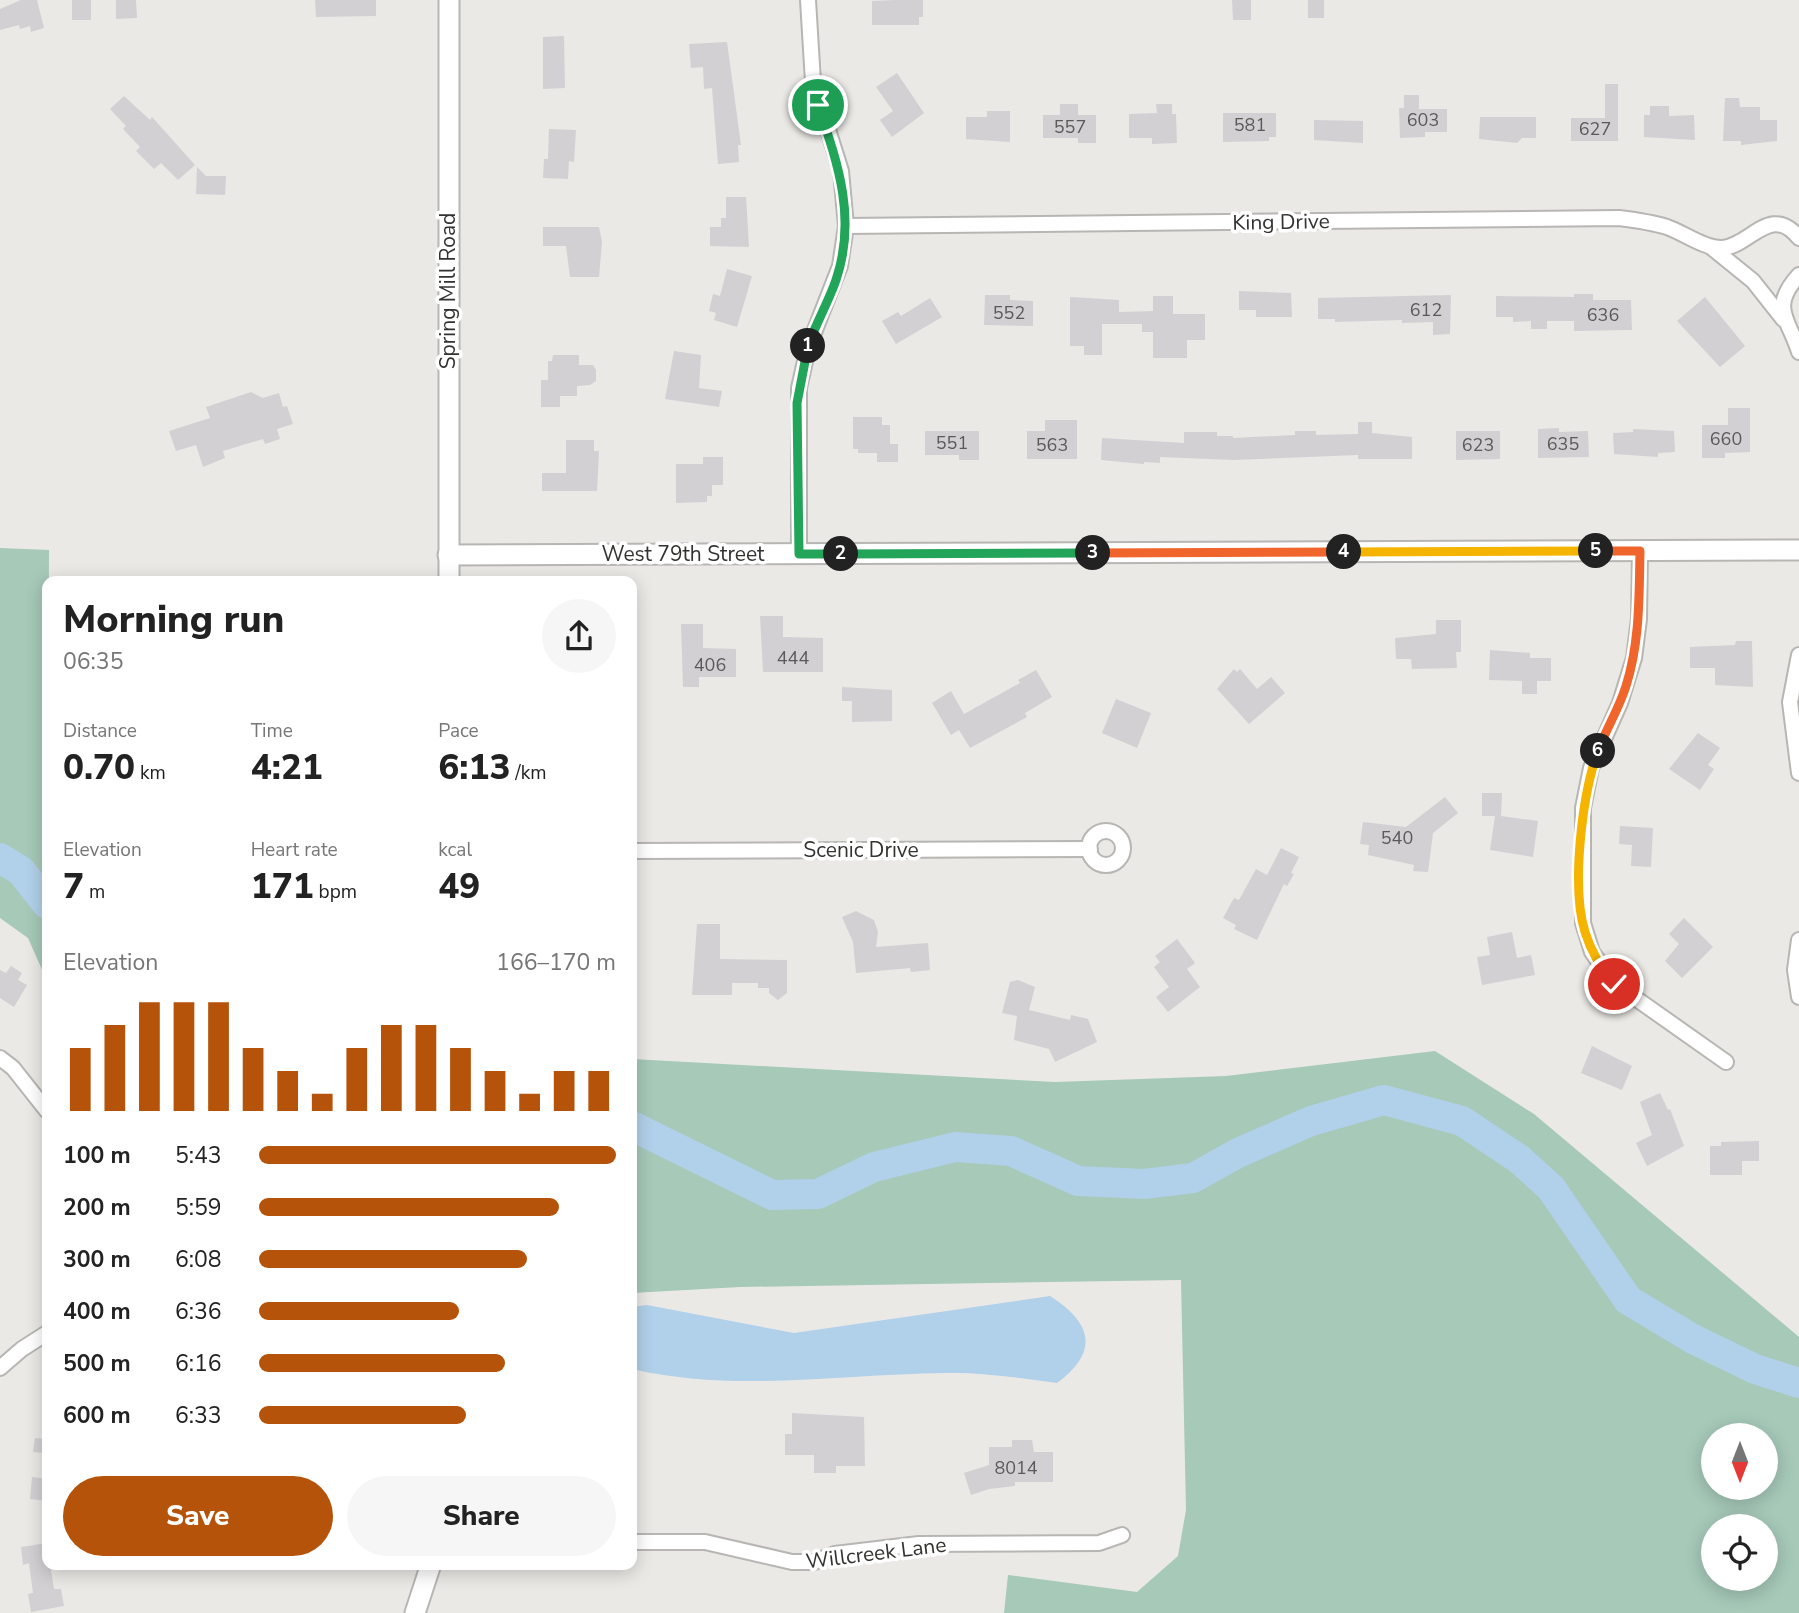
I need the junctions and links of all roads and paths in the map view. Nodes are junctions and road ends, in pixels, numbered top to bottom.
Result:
1 (449, 0) edge
2 (808, 0) edge
3 (846, 226) junction
4 (1799, 238) edge
5 (1710, 247) junction
6 (1799, 275) edge
7 (1783, 319) junction
8 (1799, 352) edge
9 (1799, 550) edge
10 (1640, 551) junction
11 (799, 554) junction
12 (448, 555) junction
13 (449, 576) edge
14 (1799, 655) edge
15 (1799, 773) edge
16 (1090, 849) dead end
17 (637, 851) edge
18 (1799, 940) edge
19 (1799, 996) edge
20 (0, 1058) edge
21 (1726, 1062) dead end
22 (42, 1105) edge
23 (42, 1336) edge
24 (0, 1368) edge
25 (1122, 1535) dead end
26 (637, 1542) edge
27 (429, 1570) edge
28 (415, 1613) edge

1 - 12 main road, Spring Mill Road
2 - 3 street
3 - 5 street, King Drive
3 - 11 street
4 - 5 street
5 - 7 street, King Drive
6 - 7 street
7 - 8 street, King Drive
9 - 10 main road, West 79th Street
10 - 11 main road, West 79th Street
10 - 21 street
11 - 12 main road, West 79th Street
12 - 13 main road, Spring Mill Road
14 - 15 street
16 - 17 street, Scenic Drive
18 - 19 street
20 - 22 street
23 - 24 street
25 - 26 street, Willcreek Lane
27 - 28 main road

